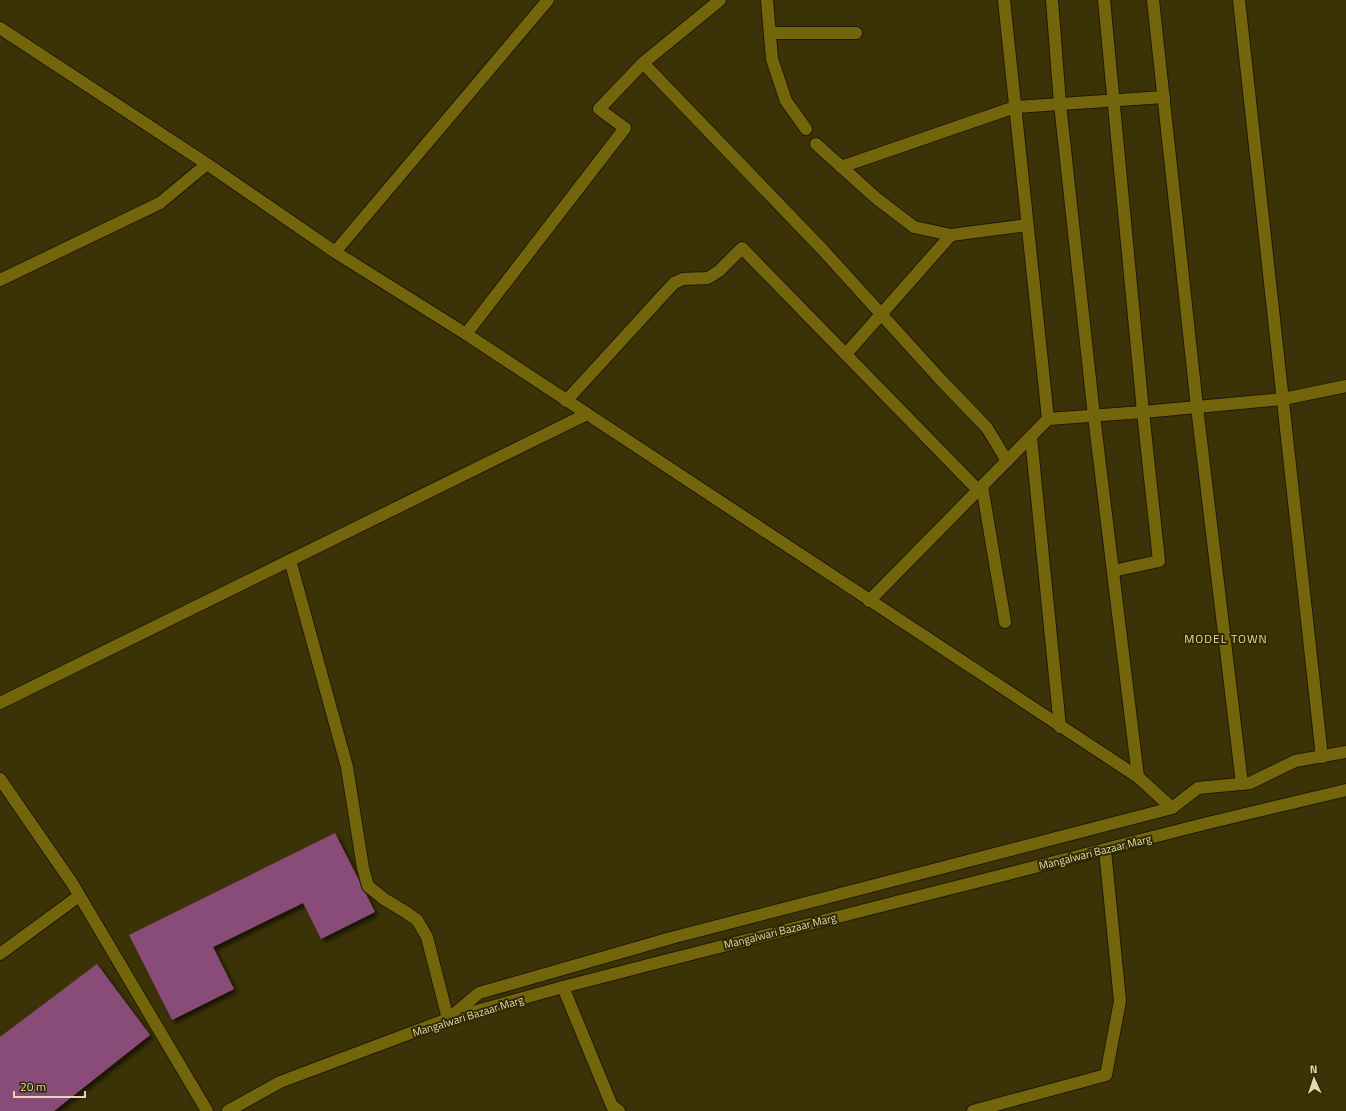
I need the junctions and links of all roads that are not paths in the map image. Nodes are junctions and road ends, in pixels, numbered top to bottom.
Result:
1 (548, 0) edge
2 (720, 0) edge
3 (767, 0) edge
4 (1004, 0) edge
5 (1052, 0) edge
6 (1104, 0) edge
7 (1153, 0) edge
8 (1239, 0) edge
9 (0, 28) edge
10 (770, 33) junction
11 (856, 33) dead end
12 (643, 63) junction
13 (1164, 97) junction
14 (1114, 101) junction
15 (1060, 104) junction
16 (1015, 107) junction
17 (806, 129) dead end
18 (816, 144) dead end
19 (207, 164) junction
20 (841, 166) junction
21 (1027, 225) junction
22 (951, 235) junction
23 (335, 252) junction
24 (0, 280) edge
25 (881, 314) junction
26 (466, 334) junction
27 (846, 354) junction
28 (1346, 386) edge
29 (1283, 399) junction
30 (566, 400) junction
31 (1197, 407) junction
32 (1143, 412) junction
33 (587, 414) junction
34 (1094, 416) junction
35 (1048, 419) junction
36 (1031, 437) junction
37 (1007, 461) junction
38 (980, 488) junction
39 (290, 560) junction
40 (1113, 571) junction
41 (868, 601) junction
42 (1005, 622) dead end
43 (0, 703) edge
44 (1060, 727) junction
45 (1346, 752) edge
46 (1322, 757) junction
47 (1138, 777) junction
48 (0, 779) edge
49 (1242, 784) junction
50 (1346, 790) edge
51 (1172, 808) junction
52 (1105, 850) junction
53 (79, 896) junction
54 (0, 954) edge
55 (563, 987) junction
56 (448, 1019) junction
57 (615, 1109) edge
58 (207, 1111) edge
59 (228, 1111) edge
60 (973, 1111) edge

1 - 23 street
2 - 12 street
3 - 10 street
4 - 16 street
5 - 15 street
6 - 14 street
7 - 13 street
8 - 29 street
9 - 19 street
10 - 11 street
10 - 17 street
12 - 25 street
12 - 26 street
13 - 14 street
13 - 31 street
14 - 15 street
14 - 32 street
15 - 16 street
15 - 34 street
16 - 20 street
16 - 21 street
18 - 20 street
19 - 23 street
19 - 24 street
20 - 22 street
21 - 22 street
21 - 35 street
22 - 25 street
23 - 26 street
25 - 27 street
25 - 37 street
26 - 30 street
27 - 30 street
27 - 38 street
28 - 29 street
29 - 31 street
29 - 46 street
30 - 33 street
31 - 32 street
31 - 49 street
32 - 34 street
32 - 40 street
33 - 39 street
33 - 41 street
34 - 35 street
34 - 40 street
35 - 36 street
36 - 37 street
36 - 44 street
37 - 38 street
38 - 41 street
38 - 42 street
39 - 43 street
39 - 56 street
40 - 47 street
41 - 44 street
44 - 47 street
45 - 46 street
46 - 49 street
47 - 51 street
48 - 53 street
49 - 51 street
50 - 52 street, Mangalwari Bazaar Marg
51 - 56 street
52 - 55 street, Mangalwari Bazaar Marg
52 - 60 street
53 - 54 street
53 - 58 street
55 - 56 street, Mangalwari Bazaar Marg
55 - 57 street
56 - 59 street, Mangalwari Bazaar Marg

